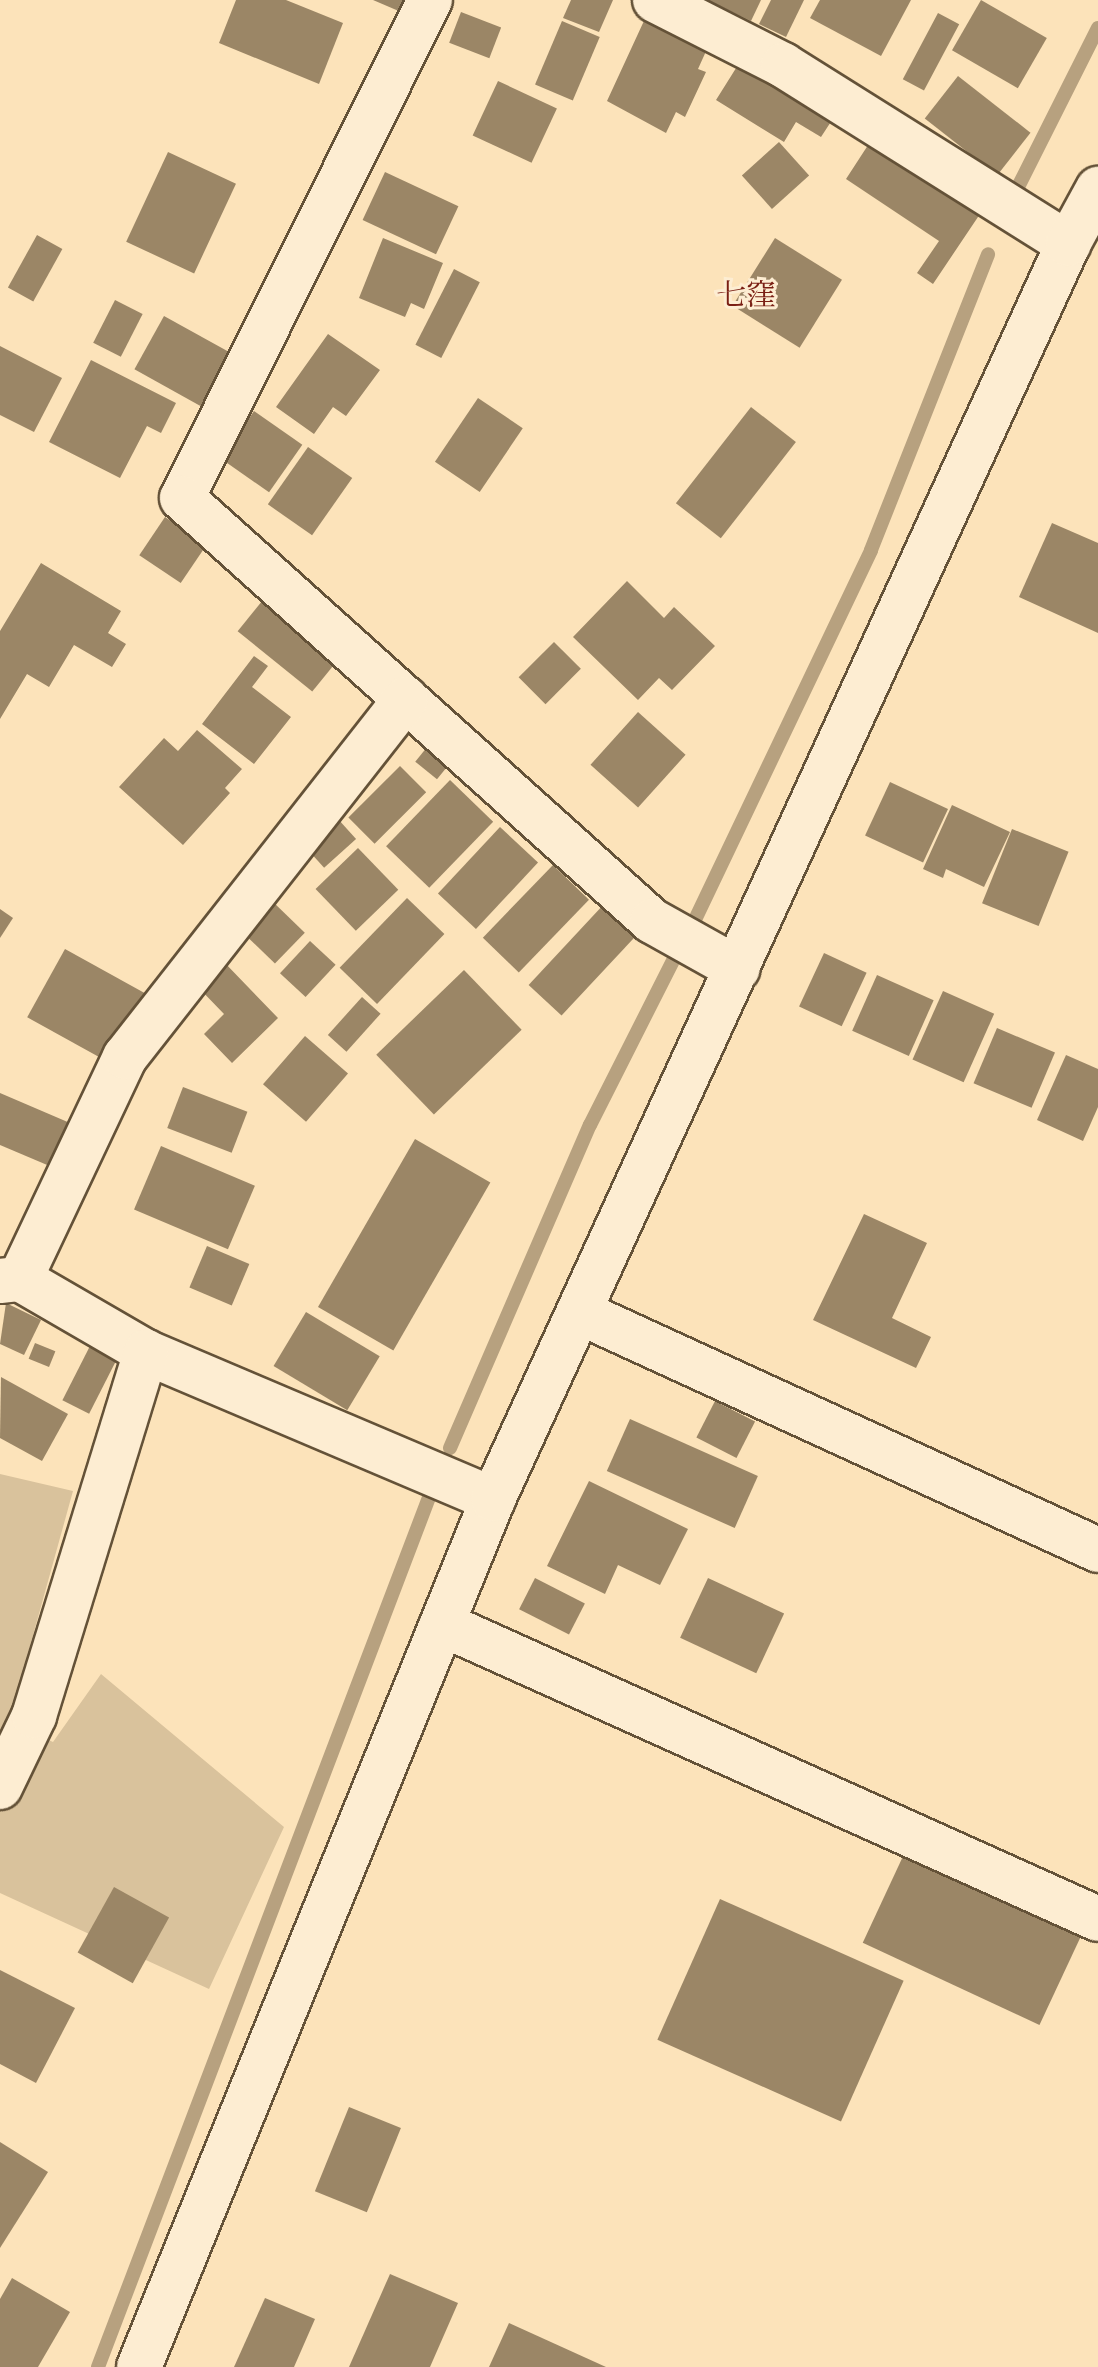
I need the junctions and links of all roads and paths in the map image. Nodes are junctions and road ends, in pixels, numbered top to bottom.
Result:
1 (430, 0) edge
2 (655, 0) edge
3 (1098, 189) edge
4 (1068, 244) junction
5 (406, 699) junction
6 (738, 969) junction
7 (10, 1280) edge
8 (579, 1312) junction
9 (146, 1352) junction
10 (493, 1499) junction
11 (1098, 1550) edge
12 (442, 1624) junction
13 (0, 1787) edge
14 (1098, 1919) edge
15 (139, 2367) edge

1 - 5 street
2 - 4 street
3 - 4 street
4 - 6 street
5 - 6 street
5 - 7 street
6 - 8 street
7 - 9 street
8 - 10 street
8 - 11 street
9 - 10 street
9 - 13 street
10 - 12 street
12 - 14 street
12 - 15 street

